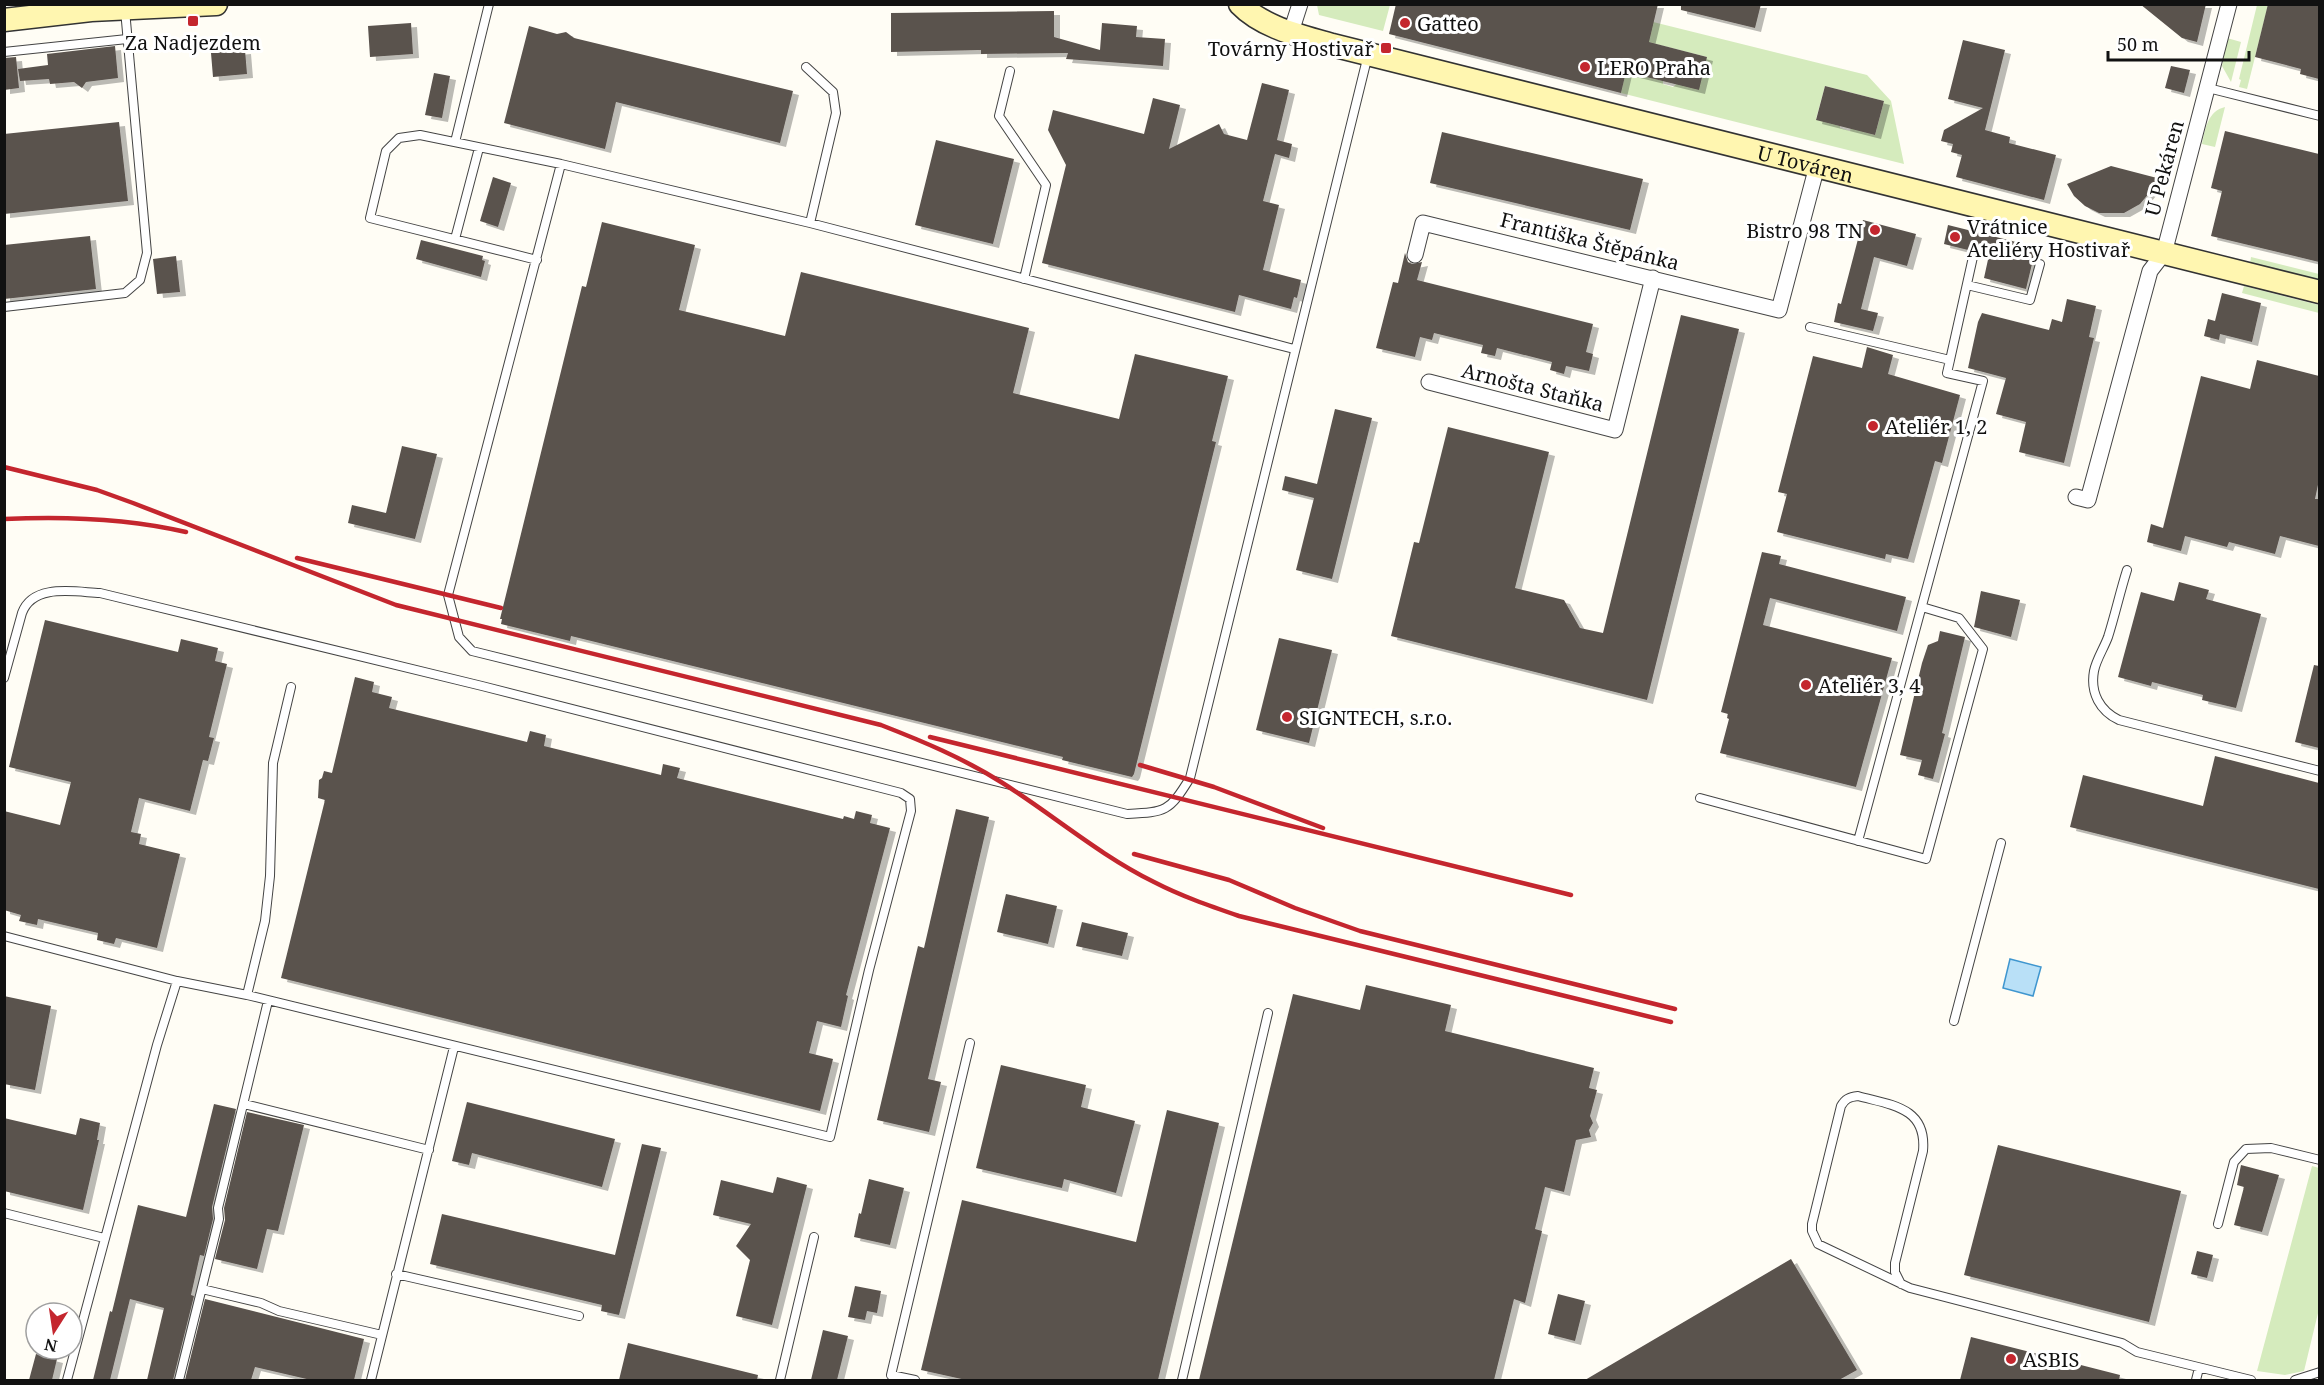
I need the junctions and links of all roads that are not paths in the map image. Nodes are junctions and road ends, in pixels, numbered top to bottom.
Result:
1 (216, 4) edge
2 (489, 4) edge
3 (1240, 4) edge
4 (1300, 4) edge
5 (2229, 4) edge
6 (89, 7) edge
7 (124, 9) junction
8 (4, 20) edge
9 (1291, 32) junction
10 (127, 39) junction
11 (4, 52) edge
12 (1368, 54) junction
13 (806, 67) dead end
14 (1010, 71) dead end
15 (2208, 88) junction
16 (2319, 116) edge
17 (455, 142) junction
18 (479, 148) junction
19 (561, 164) junction
20 (1817, 166) junction
21 (810, 224) junction
22 (454, 240) junction
23 (1975, 248) dead end
24 (2164, 253) junction
25 (1415, 255) dead end
26 (537, 260) junction
27 (2040, 264) dead end
28 (1653, 278) junction
29 (1024, 279) junction
30 (1967, 285) junction
31 (2319, 292) edge
32 (4, 307) edge
33 (1810, 327) dead end
34 (1294, 349) junction
35 (1950, 360) junction
36 (1429, 382) dead end
37 (2076, 497) dead end
38 (2127, 570) dead end
39 (1922, 607) junction
40 (4, 678) edge
41 (291, 687) dead end
42 (2319, 771) edge
43 (1700, 798) dead end
44 (1858, 841) junction
45 (2001, 843) dead end
46 (4, 936) edge
47 (177, 981) junction
48 (247, 995) junction
49 (268, 1001) junction
50 (1268, 1013) dead end
51 (1954, 1021) dead end
52 (970, 1043) dead end
53 (454, 1047) junction
54 (244, 1104) junction
55 (429, 1149) junction
56 (2319, 1160) edge
57 (4, 1213) edge
58 (2218, 1224) dead end
59 (104, 1238) junction
60 (814, 1238) dead end
61 (396, 1274) junction
62 (1901, 1284) junction
63 (202, 1289) junction
64 (579, 1316) dead end
65 (382, 1335) junction
66 (2199, 1368) junction
67 (2319, 1372) edge
68 (893, 1378) edge
69 (67, 1380) edge
70 (179, 1380) edge
71 (371, 1380) edge
72 (780, 1380) edge
73 (915, 1380) edge
74 (1182, 1380) edge
75 (2196, 1380) edge
76 (2251, 1380) edge
77 (2295, 1380) edge

1 - 7 street
2 - 17 lane
3 - 9 street, U Továren
4 - 9 street
5 - 15 street, U Pekáren
6 - 7 street
6 - 8 street
7 - 10 lane
9 - 12 street, U Továren
10 - 11 lane
10 - 32 lane
12 - 20 street, U Továren
12 - 34 lane
13 - 21 lane
14 - 29 lane
15 - 16 lane
15 - 24 street, U Pekáren
17 - 18 lane
17 - 22 lane
18 - 19 lane
18 - 22 lane
19 - 21 lane
19 - 26 lane
20 - 24 street, U Továren
20 - 28 street, Františka Štěpánka
21 - 29 lane
22 - 26 lane
23 - 30 lane
24 - 31 street, U Továren
24 - 37 street, U Pekáren
25 - 28 street, Františka Štěpánka
26 - 34 lane
27 - 30 lane
28 - 36 street, Arnošta Staňka
29 - 34 lane
30 - 35 lane
33 - 35 lane
35 - 39 lane
38 - 42 lane
39 - 44 lane
39 - 44 lane
40 - 53 lane
41 - 48 lane
43 - 44 lane
45 - 51 lane
46 - 47 lane
47 - 48 lane
47 - 59 lane
48 - 49 lane
49 - 53 lane
49 - 54 lane
50 - 74 lane
52 - 68 lane
53 - 55 lane
54 - 55 lane
54 - 63 lane
55 - 61 lane
56 - 58 lane
57 - 59 lane
59 - 69 lane
60 - 72 lane
61 - 64 lane
61 - 65 lane
62 - 62 lane
62 - 66 lane
63 - 65 lane
63 - 70 lane
65 - 71 lane
66 - 75 lane
66 - 76 lane
67 - 77 lane
68 - 73 lane

